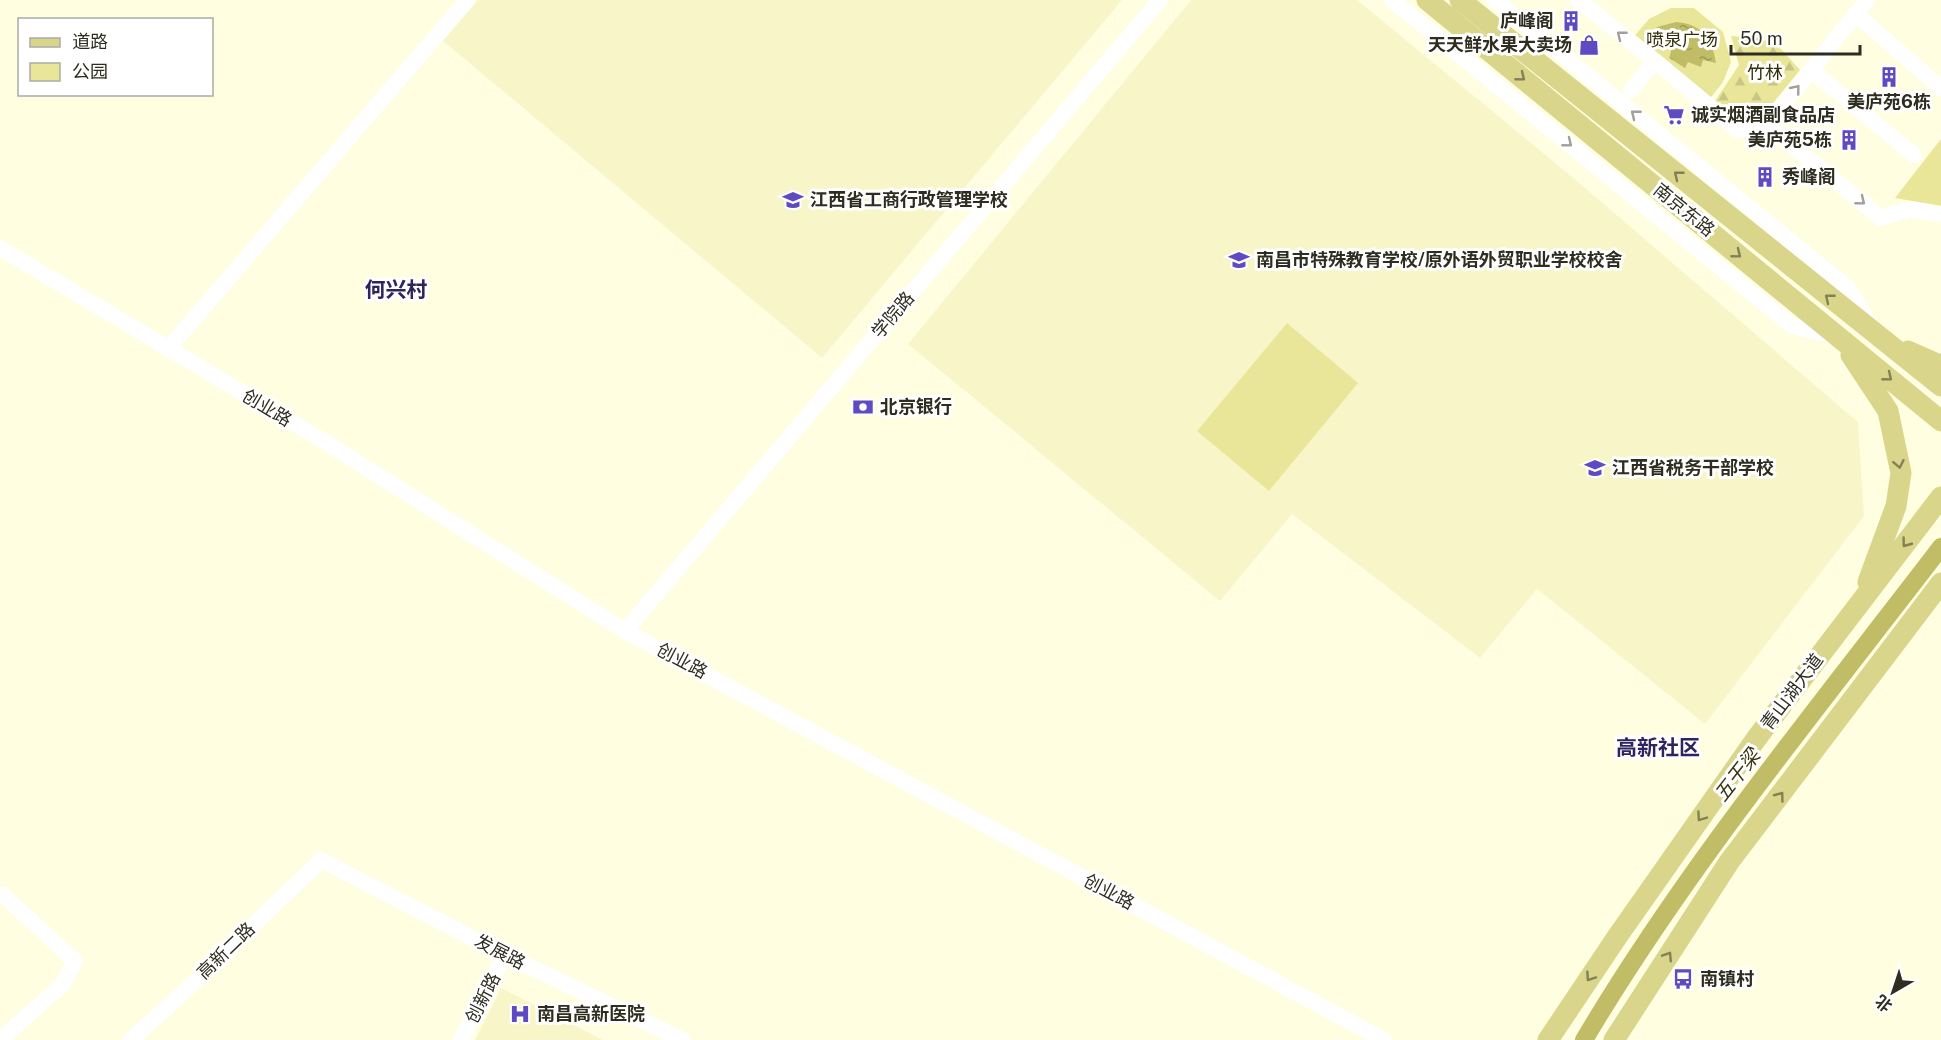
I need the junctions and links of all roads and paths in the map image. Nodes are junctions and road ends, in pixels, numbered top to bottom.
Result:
1 (467, 0) edge
2 (1160, 0) edge
3 (1392, 0) edge
4 (1427, 0) edge
5 (1460, 0) edge
6 (1495, 0) edge
7 (1578, 0) edge
8 (1867, 0) edge
9 (1856, 14) junction
10 (1655, 61) junction
11 (1811, 70) junction
12 (1941, 88) edge
13 (1632, 90) dead end
14 (1767, 125) junction
15 (1914, 155) dead end
16 (1941, 214) edge
17 (0, 248) edge
18 (1839, 337) junction
19 (1877, 337) junction
20 (168, 349) junction
21 (1941, 364) edge
22 (1941, 386) edge
23 (1941, 421) edge
24 (1941, 497) edge
25 (1941, 583) edge
26 (1861, 602) junction
27 (1941, 606) edge
28 (625, 631) junction
29 (1884, 659) junction
30 (321, 860) joint
31 (1, 895) edge
32 (505, 955) junction
33 (0, 1040) edge
34 (131, 1040) edge
35 (461, 1040) edge
36 (683, 1040) edge
37 (1384, 1040) edge
38 (1548, 1040) edge
39 (1614, 1040) edge

1 - 20 street
2 - 28 street, 学院路
3 -> 18 street
4 -> 18 main road, 南京东路
19 -> 5 main road, 南京东路
19 -> 6 street
10 -> 7 street
8 - 9 street
9 - 11 street
9 - 12 street
10 - 13 street
10 - 14 street
14 -> 11 street
11 - 15 street
14 -> 16 street
17 - 20 street, 创业路
18 -> 23 main road, 南京东路
18 -> 26 main road
19 - 21 main road
19 - 22 main road, 南京东路
20 - 28 street, 创业路
24 -> 26 main road, 青山湖大道
25 - 29 main road
26 -> 38 main road, 青山湖大道
27 - 29 main road
28 - 37 street, 创业路
39 -> 29 main road
30 - 32 street, 发展路
30 - 34 street, 高新二路
31 - 33 street
32 - 35 street, 创新路
32 - 36 street, 发展路

